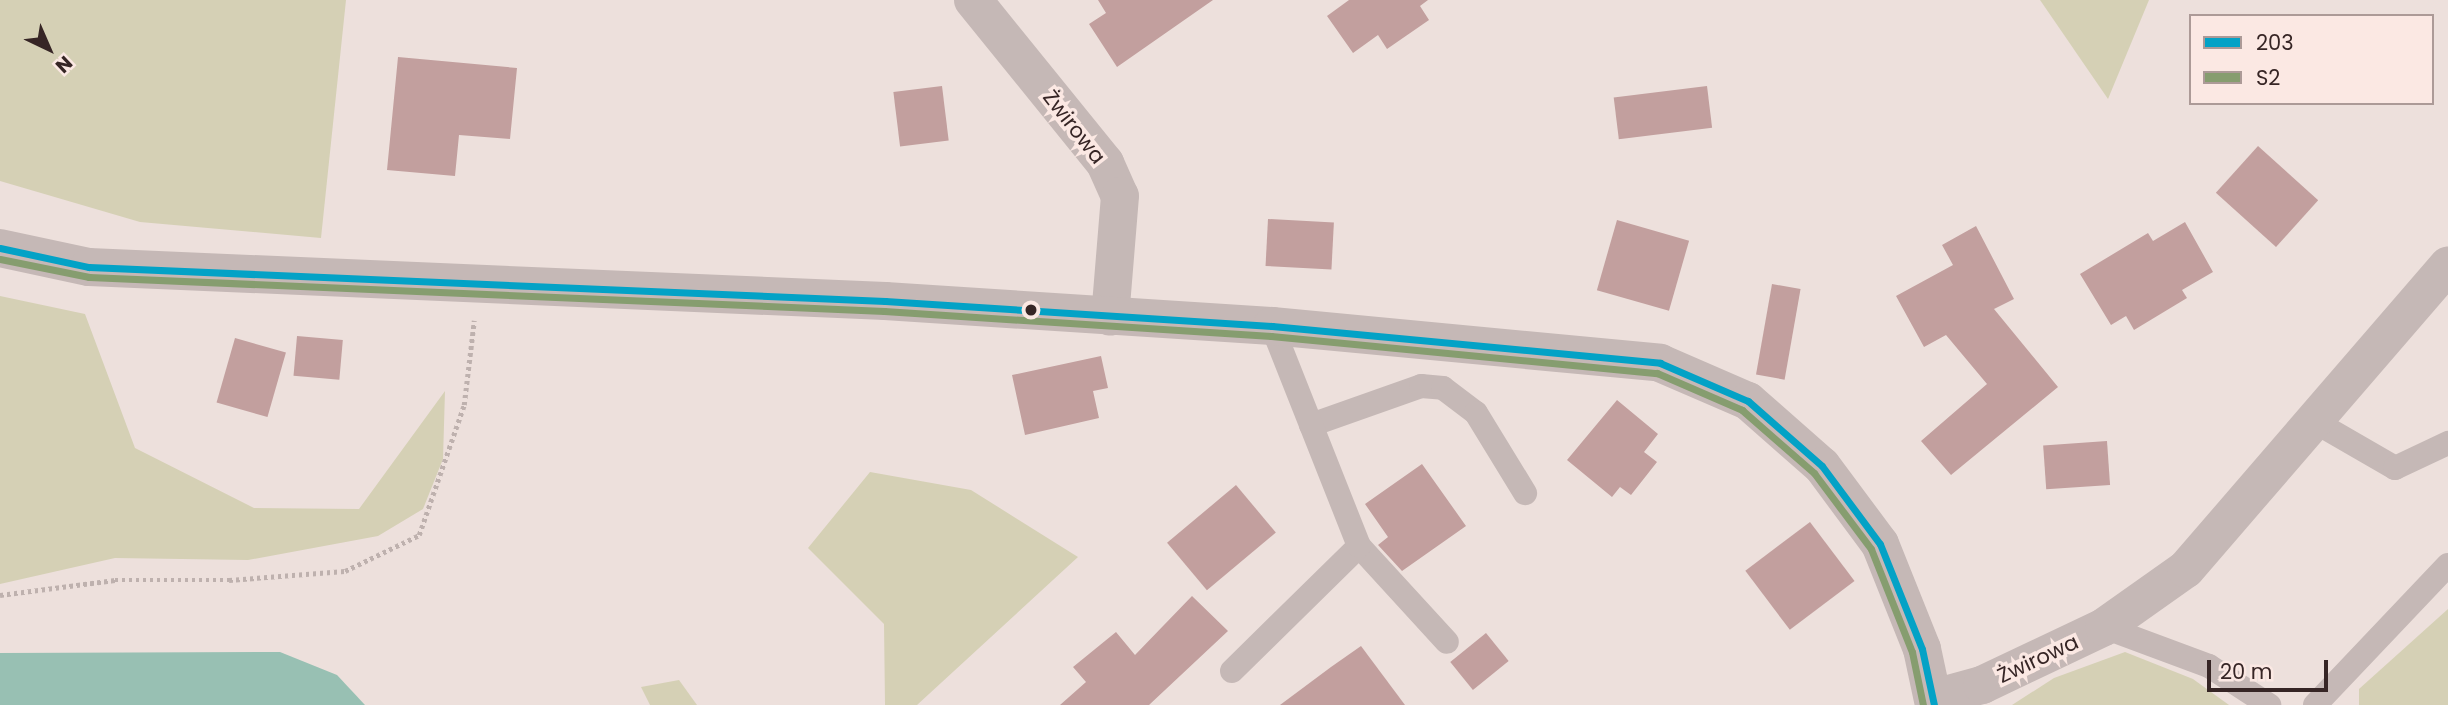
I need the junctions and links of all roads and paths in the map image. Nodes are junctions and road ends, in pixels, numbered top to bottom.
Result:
1 (973, 0) edge
2 (0, 248) edge
3 (2448, 266) edge
4 (480, 284) junction
5 (1110, 317) junction
6 (1272, 326) junction
7 (2312, 420) junction
8 (1311, 425) junction
9 (2448, 443) edge
10 (1525, 493) dead end
11 (1359, 546) junction
12 (2448, 565) edge
13 (0, 595) edge
14 (2104, 627) junction
15 (1447, 642) dead end
16 (1232, 671) dead end
17 (1934, 702) edge
18 (2269, 705) edge
19 (2315, 705) edge

1 - 5 street, Żwirowa
2 - 4 street, Żwirowa
3 - 7 street, Żwirowa
4 - 5 street, Żwirowa
4 - 13 path
5 - 6 street, Żwirowa
6 - 8 lane
6 - 17 street, Żwirowa
7 - 9 lane
7 - 14 street, Żwirowa
8 - 10 lane
8 - 11 lane
11 - 15 lane
11 - 16 lane
12 - 19 lane
14 - 17 street, Żwirowa
14 - 18 lane

